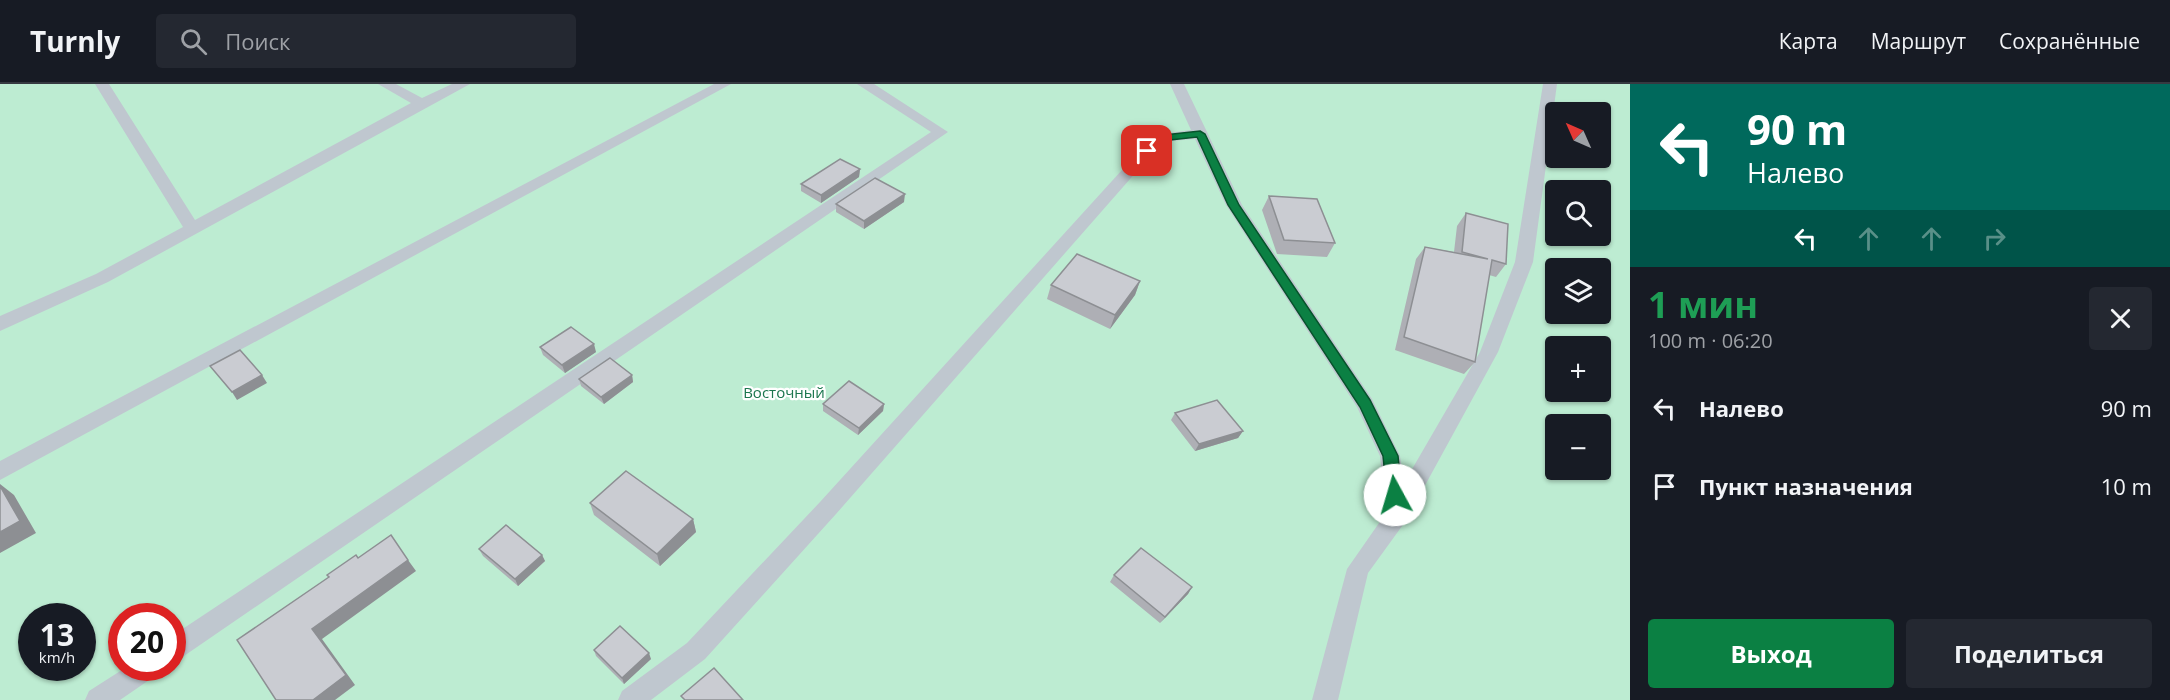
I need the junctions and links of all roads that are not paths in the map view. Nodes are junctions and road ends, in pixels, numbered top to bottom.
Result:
1 (102, 84) edge
2 (386, 84) edge
3 (463, 84) edge
4 (724, 84) edge
5 (864, 84) edge
6 (1177, 84) edge
7 (1550, 84) edge
8 (422, 103) junction
9 (1200, 134) junction
10 (193, 229) junction
11 (0, 324) edge
12 (0, 471) edge
13 (1397, 515) junction
14 (186, 641) edge
15 (126, 681) edge
16 (98, 700) edge
17 (631, 700) edge
18 (1325, 700) edge

1 - 10 lane
2 - 8 lane
3 - 8 lane
4 - 12 lane
5 - 14 lane
6 - 9 lane
7 - 13 lane
8 - 10 lane
9 - 13 lane
9 - 17 lane
10 - 11 lane
13 - 18 lane
15 - 16 lane

